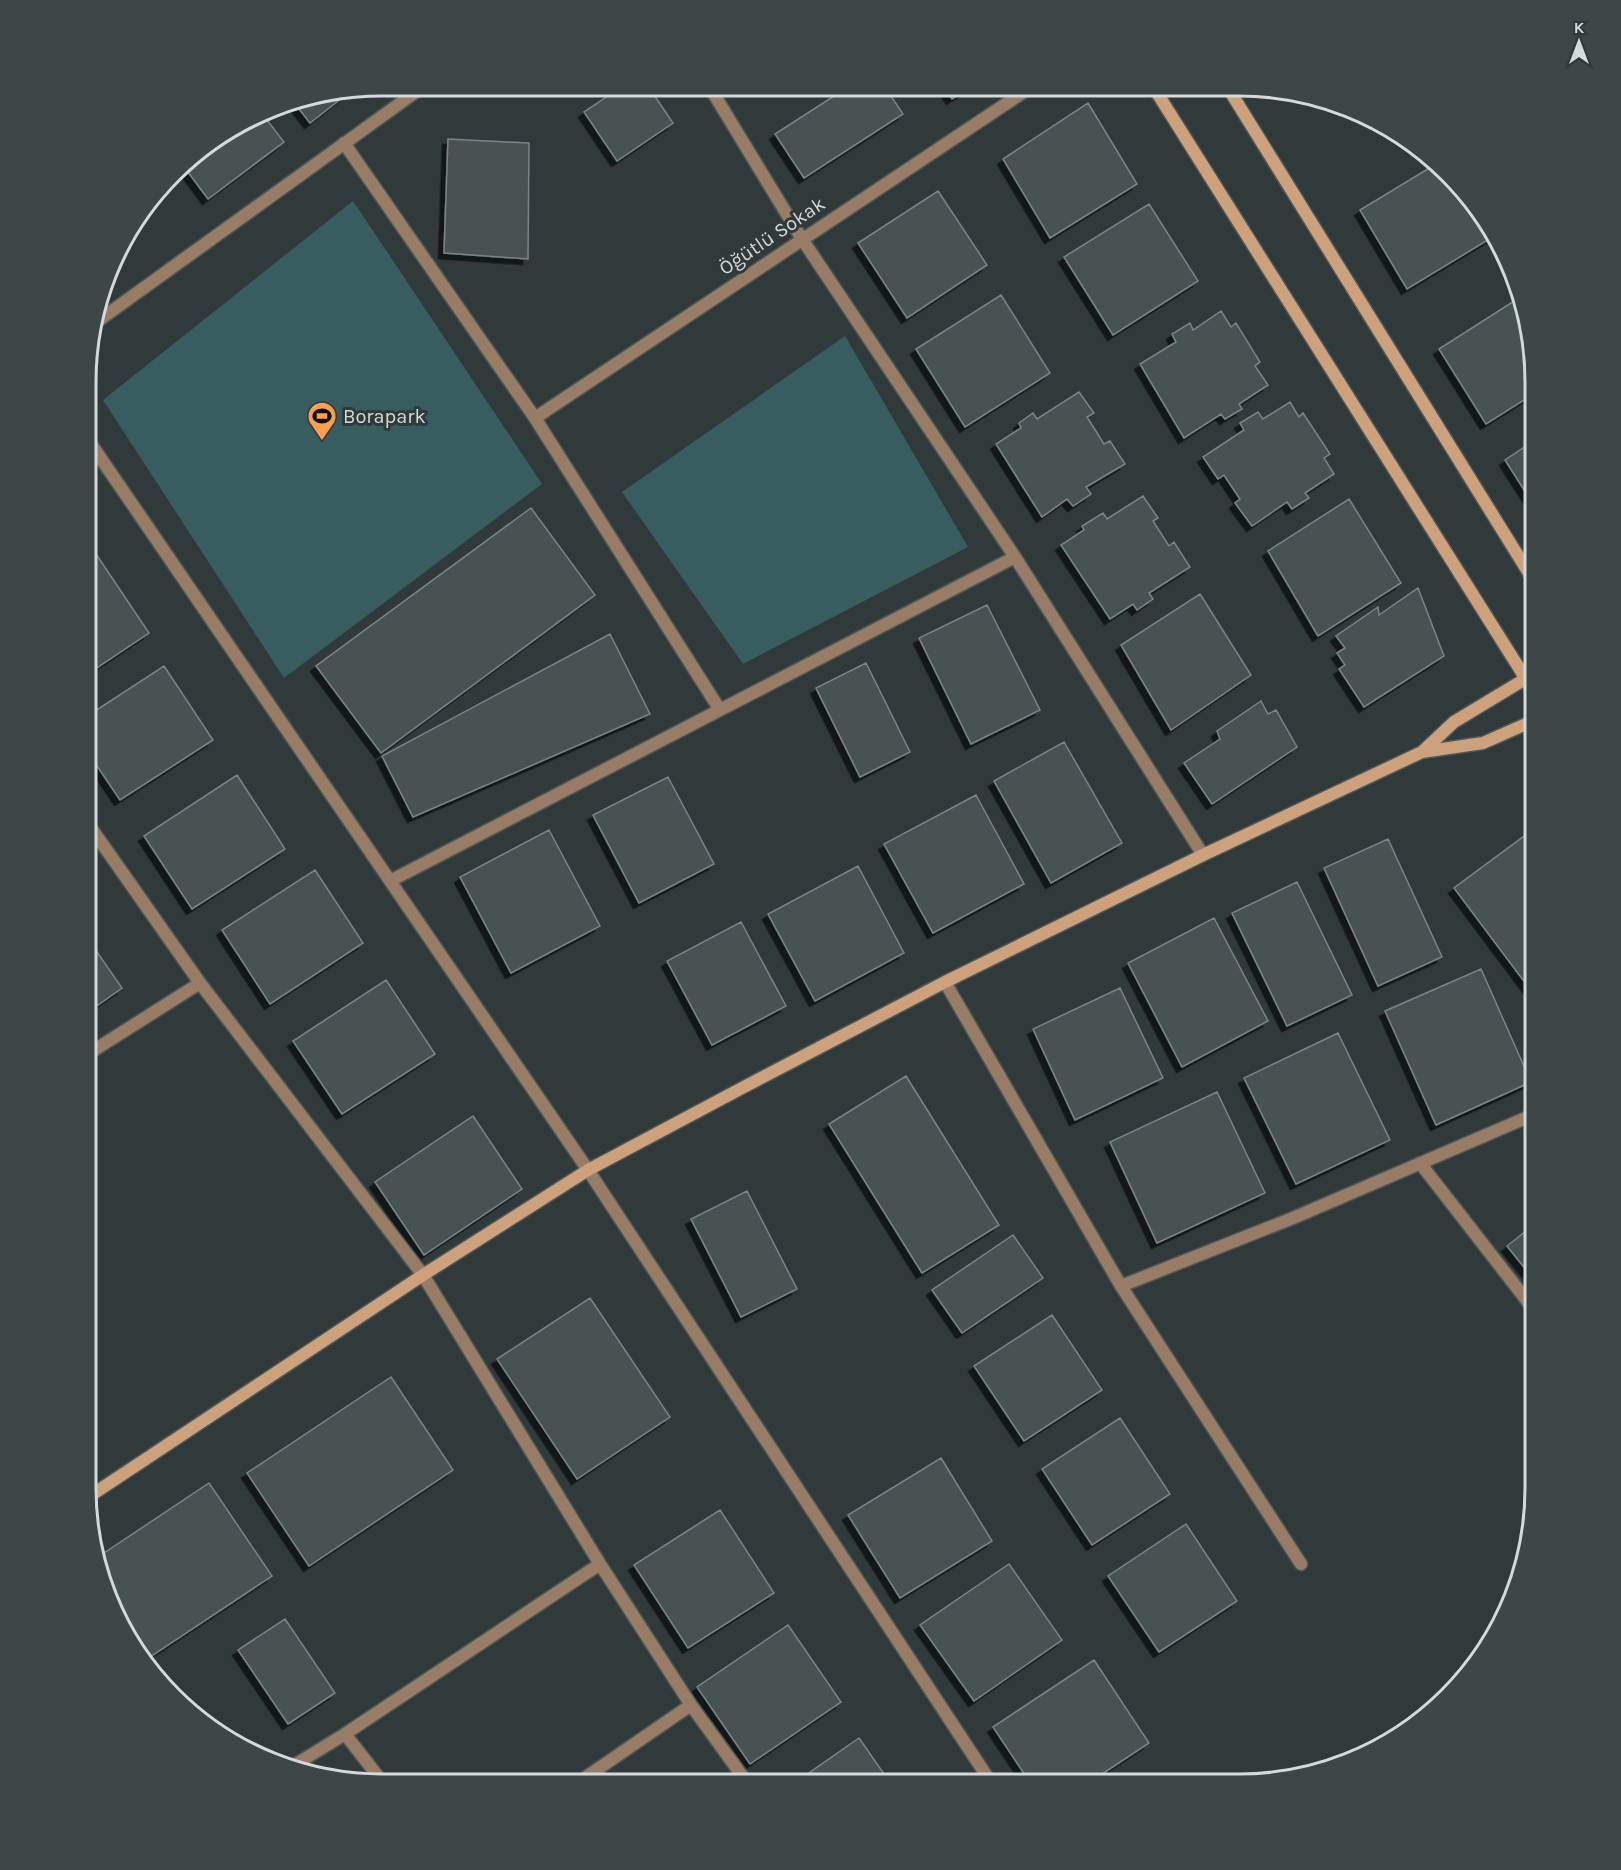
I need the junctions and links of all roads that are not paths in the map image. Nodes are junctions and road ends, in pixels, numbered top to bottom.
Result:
1 (410, 96) edge
2 (715, 96) edge
3 (1017, 96) edge
4 (1159, 96) edge
5 (1233, 96) edge
6 (344, 143) junction
7 (802, 239) junction
8 (104, 317) edge
9 (535, 418) junction
10 (96, 451) edge
11 (1015, 557) junction
12 (1525, 567) edge
13 (1525, 667) edge
14 (1525, 680) edge
15 (720, 710) junction
16 (1525, 725) edge
17 (1422, 752) junction
18 (96, 835) edge
19 (1203, 855) junction
20 (390, 881) junction
21 (945, 982) junction
22 (200, 983) junction
23 (96, 1049) edge
24 (1525, 1118) edge
25 (1420, 1163) junction
26 (588, 1170) junction
27 (423, 1275) junction
28 (1121, 1286) junction
29 (1525, 1298) edge
30 (96, 1492) edge
31 (600, 1564) junction
32 (1301, 1564) dead end
33 (691, 1705) junction
34 (345, 1734) junction
35 (300, 1762) edge
36 (376, 1774) edge
37 (591, 1774) edge
38 (741, 1774) edge
39 (985, 1774) edge

1 - 6 street
2 - 7 street
3 - 7 street, Öğütlü Sokak
4 - 13 street
5 - 12 street
6 - 8 street
6 - 9 street
7 - 9 street, Öğütlü Sokak
7 - 11 street
9 - 15 street
10 - 20 street
11 - 15 street
11 - 19 street
14 - 17 street
15 - 20 street
16 - 17 street
17 - 19 street
18 - 22 street
19 - 21 street
20 - 26 street
21 - 26 street
21 - 28 street
22 - 23 street
22 - 27 street
24 - 25 street
25 - 28 street
25 - 29 street
26 - 27 street
26 - 39 street
27 - 30 street
27 - 31 street
28 - 32 street
31 - 33 street
31 - 34 street
33 - 37 street
33 - 38 street
34 - 35 street
34 - 36 street

